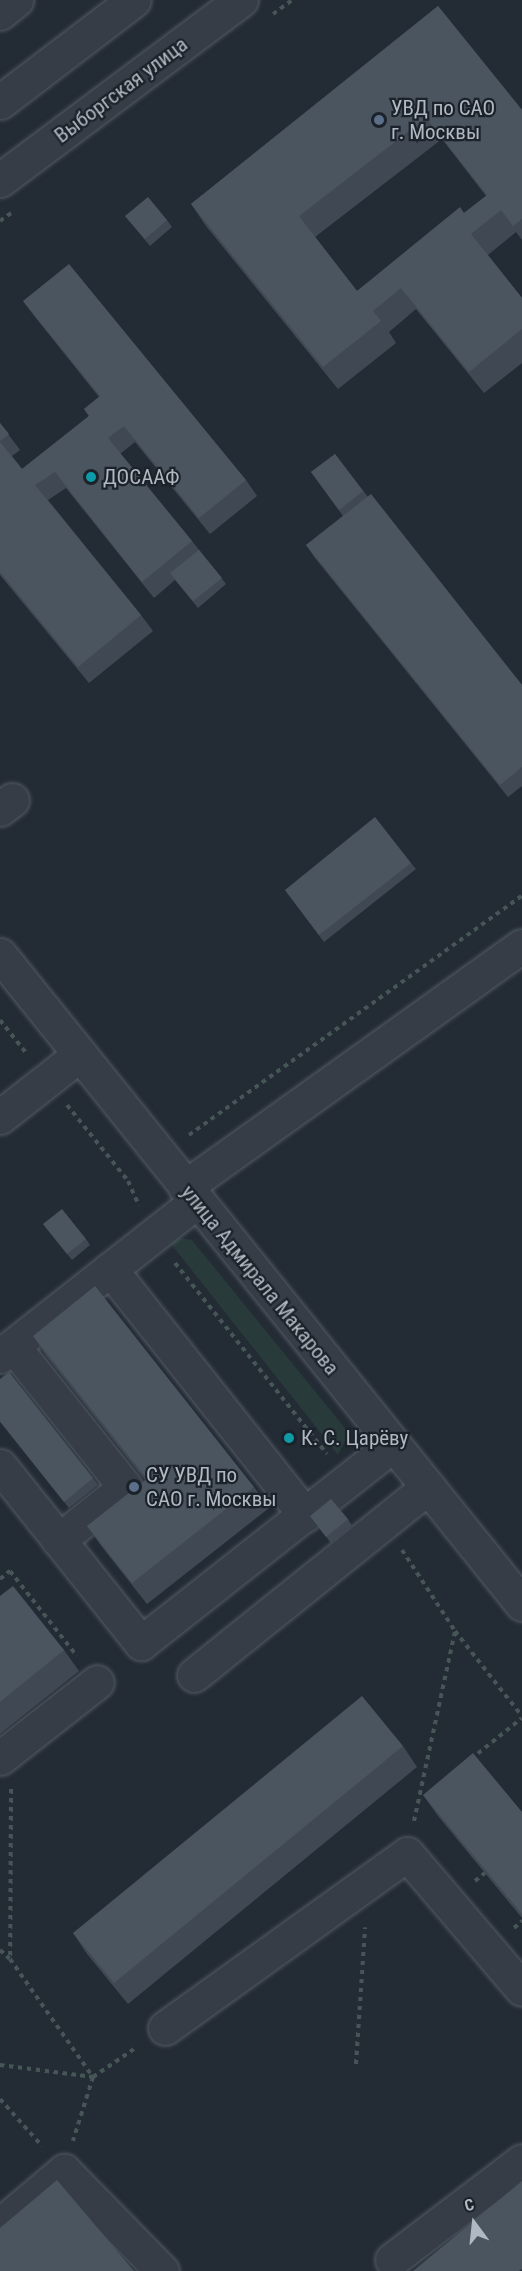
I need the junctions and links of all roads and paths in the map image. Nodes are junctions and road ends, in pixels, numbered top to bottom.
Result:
1 (16, 0) edge
2 (134, 0) edge
3 (241, 0) edge
4 (0, 12) edge
5 (0, 102) edge
6 (0, 180) edge
7 (522, 896) edge
8 (522, 946) edge
9 (0, 955) edge
10 (0, 1020) edge
11 (79, 1055) junction
12 (48, 1080) junction
13 (0, 1118) edge
14 (160, 1157) junction
15 (128, 1181) junction
16 (190, 1194) junction
17 (153, 1236) junction
18 (110, 1269) junction
19 (6, 1351) edge
20 (393, 1445) junction
21 (0, 1466) edge
22 (348, 1480) junction
23 (428, 1487) junction
24 (304, 1515) junction
25 (382, 1524) junction
26 (58, 1540) junction
27 (0, 1579) edge
28 (522, 1604) edge
29 (455, 1631) junction
30 (194, 1675) dead end
31 (98, 1682) joint
32 (522, 1717) edge
33 (6, 1753) edge
34 (461, 1767) edge
35 (426, 1796) edge
36 (418, 1803) junction
37 (407, 1854) junction
38 (369, 1882) junction
39 (0, 1950) edge
40 (10, 1959) junction
41 (522, 1989) edge
42 (165, 2028) joint
43 (356, 2064) dead end
44 (0, 2065) edge
45 (93, 2077) junction
46 (0, 2099) edge
47 (522, 2161) edge
48 (64, 2171) junction
49 (0, 2225) edge
50 (392, 2260) dead end
51 (162, 2271) edge

1 - 4 street
2 - 5 street
3 - 6 street, Выборгская улица
7 - 14 path
8 - 16 street
9 - 11 street, улица Адмирала Макарова
10 - 12 path
11 - 12 street
11 - 14 street, улица Адмирала Макарова
12 - 13 street
12 - 15 path
14 - 15 path
14 - 16 street, улица Адмирала Макарова
15 - 17 path
16 - 17 street
16 - 20 street, улица Адмирала Макарова
17 - 18 street
17 - 22 path
18 - 19 street
18 - 24 street
19 - 26 street
20 - 22 street
20 - 23 street, улица Адмирала Макарова
21 - 26 street
22 - 24 street
23 - 25 street
23 - 28 street, улица Адмирала Макарова
24 - 26 street
25 - 29 path
25 - 30 street
27 - 31 path
29 - 32 path
29 - 36 path
31 - 33 street
32 - 34 path
33 - 40 path
35 - 36 path
36 - 37 path
37 - 38 street
37 - 41 street
38 - 42 street
38 - 43 path
39 - 40 path
40 - 45 path
42 - 45 path
44 - 45 path
45 - 48 path
46 - 48 path
47 - 50 street
48 - 49 street
48 - 51 street

